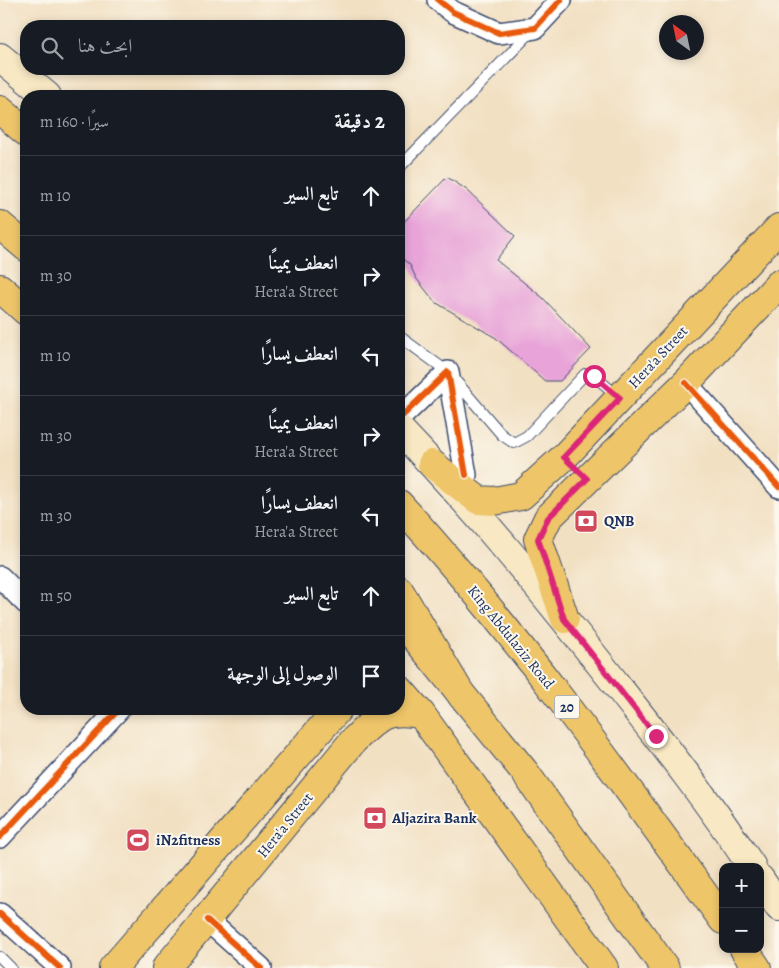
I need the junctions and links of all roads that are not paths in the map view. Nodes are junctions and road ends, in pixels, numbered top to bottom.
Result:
1 (438, 0) edge
2 (561, 0) edge
3 (535, 28) junction
4 (0, 57) edge
5 (20, 73) edge
6 (22, 75) edge
7 (41, 90) edge
8 (0, 110) edge
9 (20, 127) edge
10 (405, 162) edge
11 (0, 225) edge
12 (779, 228) edge
13 (20, 242) edge
14 (779, 284) edge
15 (0, 288) edge
16 (20, 306) edge
17 (405, 340) edge
18 (448, 372) junction
19 (686, 383) junction
20 (620, 398) junction
21 (405, 413) edge
22 (405, 435) edge
23 (564, 457) junction
24 (432, 464) junction
25 (466, 475) dead end
26 (587, 479) junction
27 (779, 487) edge
28 (405, 511) edge
29 (0, 577) edge
30 (20, 597) edge
31 (405, 600) edge
32 (564, 619) junction
33 (405, 625) edge
34 (405, 695) edge
35 (462, 696) junction
36 (405, 711) edge
37 (421, 714) junction
38 (113, 715) edge
39 (333, 715) edge
40 (385, 715) edge
41 (273, 783) junction
42 (301, 806) junction
43 (1, 835) edge
44 (749, 863) edge
45 (764, 885) edge
46 (779, 907) edge
47 (0, 914) edge
48 (719, 914) edge
49 (207, 920) junction
50 (747, 953) edge
51 (0, 957) edge
52 (598, 965) edge
53 (11, 968) edge
54 (60, 968) edge
55 (113, 968) edge
56 (166, 968) edge
57 (261, 968) edge
58 (665, 968) edge
59 (757, 968) edge

1 - 3 street
2 - 3 street
3 - 10 lane
4 - 5 main road
6 - 7 main road
8 - 9 main road
11 - 13 main road
12 - 20 main road, Hera'a Street
14 - 19 main road
15 - 16 main road
17 - 18 lane
18 - 20 lane
18 - 21 street
18 - 25 street
19 - 26 main road
19 - 27 street
20 - 23 main road, Hera'a Street
22 - 24 main road
23 - 24 main road, Hera'a Street
23 - 26 main road
24 - 32 main road
26 - 32 main road
28 - 48 main road, King Abdulaziz Road / 20
29 - 30 street
31 - 35 main road
32 - 44 main road
33 - 35 main road
34 - 37 main road
35 - 58 main road
36 - 37 main road, Hera'a Street
37 - 52 main road
38 - 43 street
39 - 41 main road
40 - 42 main road, Hera'a Street
41 - 42 main road
41 - 55 main road
42 - 49 main road, Hera'a Street
45 - 46 main road
47 - 54 street
49 - 56 main road, Hera'a Street
49 - 57 street
50 - 59 main road
51 - 53 lane

